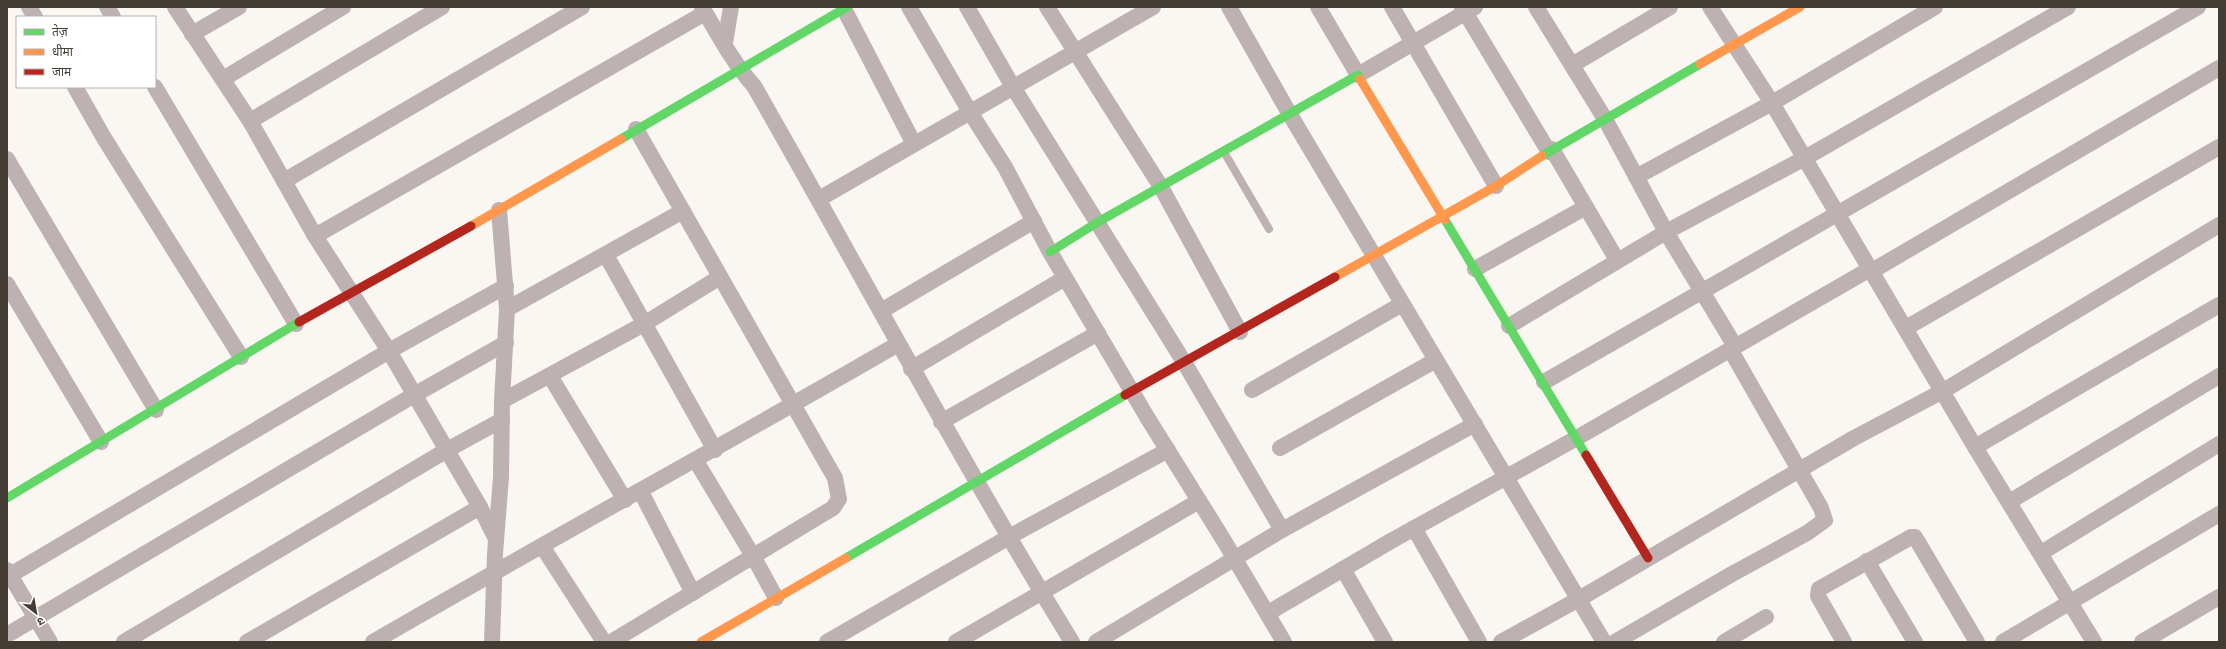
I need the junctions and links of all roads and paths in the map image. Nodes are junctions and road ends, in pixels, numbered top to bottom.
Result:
1 (29, 7) edge
2 (107, 7) edge
3 (175, 7) edge
4 (239, 7) edge
5 (343, 7) edge
6 (442, 7) edge
7 (582, 7) edge
8 (731, 7) edge
9 (909, 7) edge
10 (967, 7) edge
11 (1047, 7) edge
12 (1152, 7) edge
13 (1229, 7) edge
14 (1318, 7) edge
15 (1392, 7) edge
16 (1536, 7) edge
17 (1670, 7) edge
18 (1710, 7) edge
19 (1800, 7) edge
20 (1935, 7) edge
21 (2068, 7) edge
22 (2198, 7) edge
23 (845, 8) edge
24 (1468, 9) edge
25 (704, 10) edge
26 (34, 16) edge
27 (112, 16) edge
28 (192, 34) junction
29 (1412, 42) junction
30 (725, 43) junction
31 (1734, 46) junction
32 (1076, 52) junction
33 (1572, 65) junction
34 (2219, 68) edge
35 (739, 69) junction
36 (1358, 75) junction
37 (223, 79) junction
38 (1013, 87) junction
39 (76, 88) edge
40 (156, 88) edge
41 (1772, 103) junction
42 (970, 112) junction
43 (1290, 113) junction
44 (1606, 119) junction
45 (250, 121) junction
46 (636, 129) junction
47 (914, 144) junction
48 (2219, 147) edge
49 (1550, 150) junction
50 (1224, 151) junction
51 (1805, 158) junction
52 (7, 159) edge
53 (1636, 177) junction
54 (284, 181) junction
55 (1496, 186) junction
56 (1161, 187) junction
57 (819, 199) junction
58 (1586, 207) junction
59 (499, 210) junction
60 (683, 211) junction
61 (1838, 214) junction
62 (1443, 216) junction
63 (1034, 221) junction
64 (1098, 222) junction
65 (2219, 225) edge
66 (1270, 229) dead end
67 (1666, 232) junction
68 (314, 236) junction
69 (1050, 252) junction
70 (1373, 254) junction
71 (606, 255) junction
72 (1617, 260) junction
73 (1475, 269) junction
74 (1871, 270) junction
75 (720, 277) junction
76 (1065, 278) junction
77 (7, 284) edge
78 (506, 286) junction
79 (1700, 291) junction
80 (351, 294) junction
81 (1402, 304) junction
82 (2219, 305) edge
83 (507, 309) junction
84 (881, 311) junction
85 (296, 324) junction
86 (644, 324) junction
87 (1509, 326) junction
88 (1906, 328) junction
89 (1240, 332) junction
90 (1098, 333) junction
91 (506, 343) junction
92 (898, 344) junction
93 (1732, 348) junction
94 (389, 351) junction
95 (241, 357) junction
96 (1436, 360) junction
97 (1184, 362) junction
98 (911, 369) junction
99 (550, 376) junction
100 (2219, 376) edge
101 (1544, 382) junction
102 (1252, 390) dead end
103 (1942, 390) junction
104 (1132, 391) junction
105 (414, 395) junction
106 (502, 401) junction
107 (794, 404) junction
108 (156, 410) junction
109 (502, 420) junction
110 (941, 422) junction
111 (1475, 424) junction
112 (1575, 439) junction
113 (101, 442) junction
114 (2219, 444) edge
115 (1975, 447) junction
116 (1280, 448) dead end
117 (447, 450) junction
118 (715, 450) junction
119 (1168, 450) junction
120 (696, 461) junction
121 (1799, 470) junction
122 (1506, 477) junction
123 (977, 483) junction
124 (641, 492) junction
125 (7, 498) edge
126 (625, 500) junction
127 (1200, 501) junction
128 (2009, 502) junction
129 (480, 507) junction
130 (2219, 514) edge
131 (1414, 528) junction
132 (1282, 530) junction
133 (1009, 537) junction
134 (496, 539) junction
135 (542, 546) junction
136 (2041, 553) junction
137 (753, 556) junction
138 (1648, 558) junction
139 (1235, 559) junction
140 (1867, 562) junction
141 (1343, 569) junction
142 (8, 574) edge
143 (494, 574) junction
144 (693, 593) junction
145 (1043, 593) junction
146 (2219, 597) edge
147 (776, 598) junction
148 (1579, 600) junction
149 (2070, 601) junction
150 (1268, 613) junction
151 (1766, 617) dead end
152 (35, 618) junction
153 (7, 635) edge
154 (50, 642) edge
155 (124, 642) edge
156 (247, 642) edge
157 (373, 642) edge
158 (492, 642) edge
159 (604, 642) edge
160 (611, 642) edge
161 (701, 642) edge
162 (827, 642) edge
163 (956, 642) edge
164 (1072, 642) edge
165 (1096, 642) edge
166 (1284, 642) edge
167 (1385, 642) edge
168 (1479, 642) edge
169 (1501, 642) edge
170 (1604, 642) edge
171 (1615, 642) edge
172 (1724, 642) edge
173 (1844, 642) edge
174 (1915, 642) edge
175 (1977, 642) edge
176 (2003, 642) edge
177 (2094, 642) edge
178 (2142, 642) edge

1 - 26 street
2 - 27 street
3 - 28 street
4 - 28 street
5 - 37 street
6 - 45 street
7 - 54 street
8 - 30 street
9 - 42 street
10 - 38 street
11 - 32 street
12 - 32 street
13 - 43 street
14 - 36 street
15 - 29 street
16 - 33 street
17 - 33 street
18 - 31 street
19 - 31 street
20 - 41 street
21 - 51 street
22 - 61 street
23 - 35 street
23 - 47 street
24 - 29 street
24 - 49 street
25 - 30 street
25 - 68 street
28 - 37 street
29 - 36 street
29 - 55 street
30 - 35 street
31 - 41 street
31 - 44 street
32 - 38 street
32 - 56 street
33 - 44 street
34 - 74 street
35 - 46 street
35 - 57 street
36 - 43 street
36 - 62 street
37 - 45 street
38 - 42 street
38 - 64 street
39 - 95 street
40 - 85 street
41 - 51 street
41 - 53 street
42 - 47 street
42 - 63 street
43 - 50 street
43 - 70 street
44 - 49 street
44 - 53 street
45 - 54 street
46 - 59 street
46 - 60 street
47 - 57 street
48 - 88 street
49 - 55 street
49 - 58 street
50 - 56 street
50 - 66 lane
51 - 61 street
51 - 67 street
52 - 108 street
53 - 67 street
54 - 68 street
55 - 62 street
56 - 64 street
56 - 89 street
57 - 84 street
58 - 72 street
58 - 73 street
59 - 78 street
59 - 80 street
60 - 71 street
60 - 75 street
61 - 74 street
61 - 79 street
62 - 70 street
62 - 73 street
63 - 69 street
63 - 84 street
64 - 69 street
64 - 97 street
65 - 103 street
67 - 72 street
67 - 79 street
68 - 80 street
69 - 76 street
70 - 81 street
70 - 89 street
71 - 83 street
71 - 86 street
72 - 87 street
73 - 87 street
74 - 88 street
74 - 93 street
75 - 86 street
75 - 107 street
76 - 90 street
76 - 98 street
77 - 113 street
78 - 83 street
78 - 94 street
79 - 93 street
79 - 101 street
80 - 85 street
80 - 94 street
81 - 96 street
81 - 102 street
82 - 115 street
83 - 91 street
84 - 92 street
85 - 95 street
86 - 99 street
86 - 118 street
87 - 101 street
88 - 103 street
89 - 97 street
90 - 104 street
90 - 110 street
91 - 105 street
91 - 106 street
92 - 98 street
92 - 107 street
93 - 112 street
93 - 121 street
94 - 105 street
94 - 142 street
95 - 108 street
96 - 111 street
96 - 116 street
97 - 104 street
97 - 132 street
98 - 110 street
99 - 106 street
99 - 126 street
100 - 128 street
101 - 112 street
103 - 115 street
103 - 121 street
104 - 119 street
104 - 123 street
105 - 117 street
105 - 152 street
106 - 109 street
107 - 118 street
107 - 137 street
108 - 113 street
109 - 117 street
109 - 134 street
110 - 123 street
111 - 122 street
111 - 132 street
112 - 122 street
112 - 138 street
113 - 125 street
114 - 136 street
115 - 128 street
117 - 129 street
117 - 155 street
118 - 120 street
119 - 127 street
119 - 133 street
120 - 124 street
120 - 137 street
121 - 138 street
121 - 171 street
122 - 131 street
122 - 148 street
123 - 133 street
123 - 147 street
124 - 126 street
124 - 144 street
126 - 135 street
127 - 139 street
127 - 145 street
128 - 136 street
129 - 134 street
129 - 156 street
130 - 149 street
131 - 141 street
131 - 168 street
132 - 139 street
133 - 145 street
133 - 162 street
134 - 143 street
135 - 143 street
135 - 159 street
136 - 149 street
137 - 144 street
137 - 147 street
138 - 148 street
139 - 150 street
139 - 165 street
140 - 173 street
140 - 174 street
140 - 175 street
141 - 150 street
141 - 167 street
142 - 152 street
143 - 157 street
143 - 158 street
144 - 160 street
145 - 163 street
145 - 164 street
146 - 178 street
147 - 161 street
148 - 169 street
148 - 170 street
149 - 176 street
149 - 177 street
150 - 166 street
151 - 172 street
152 - 153 street
152 - 154 street

